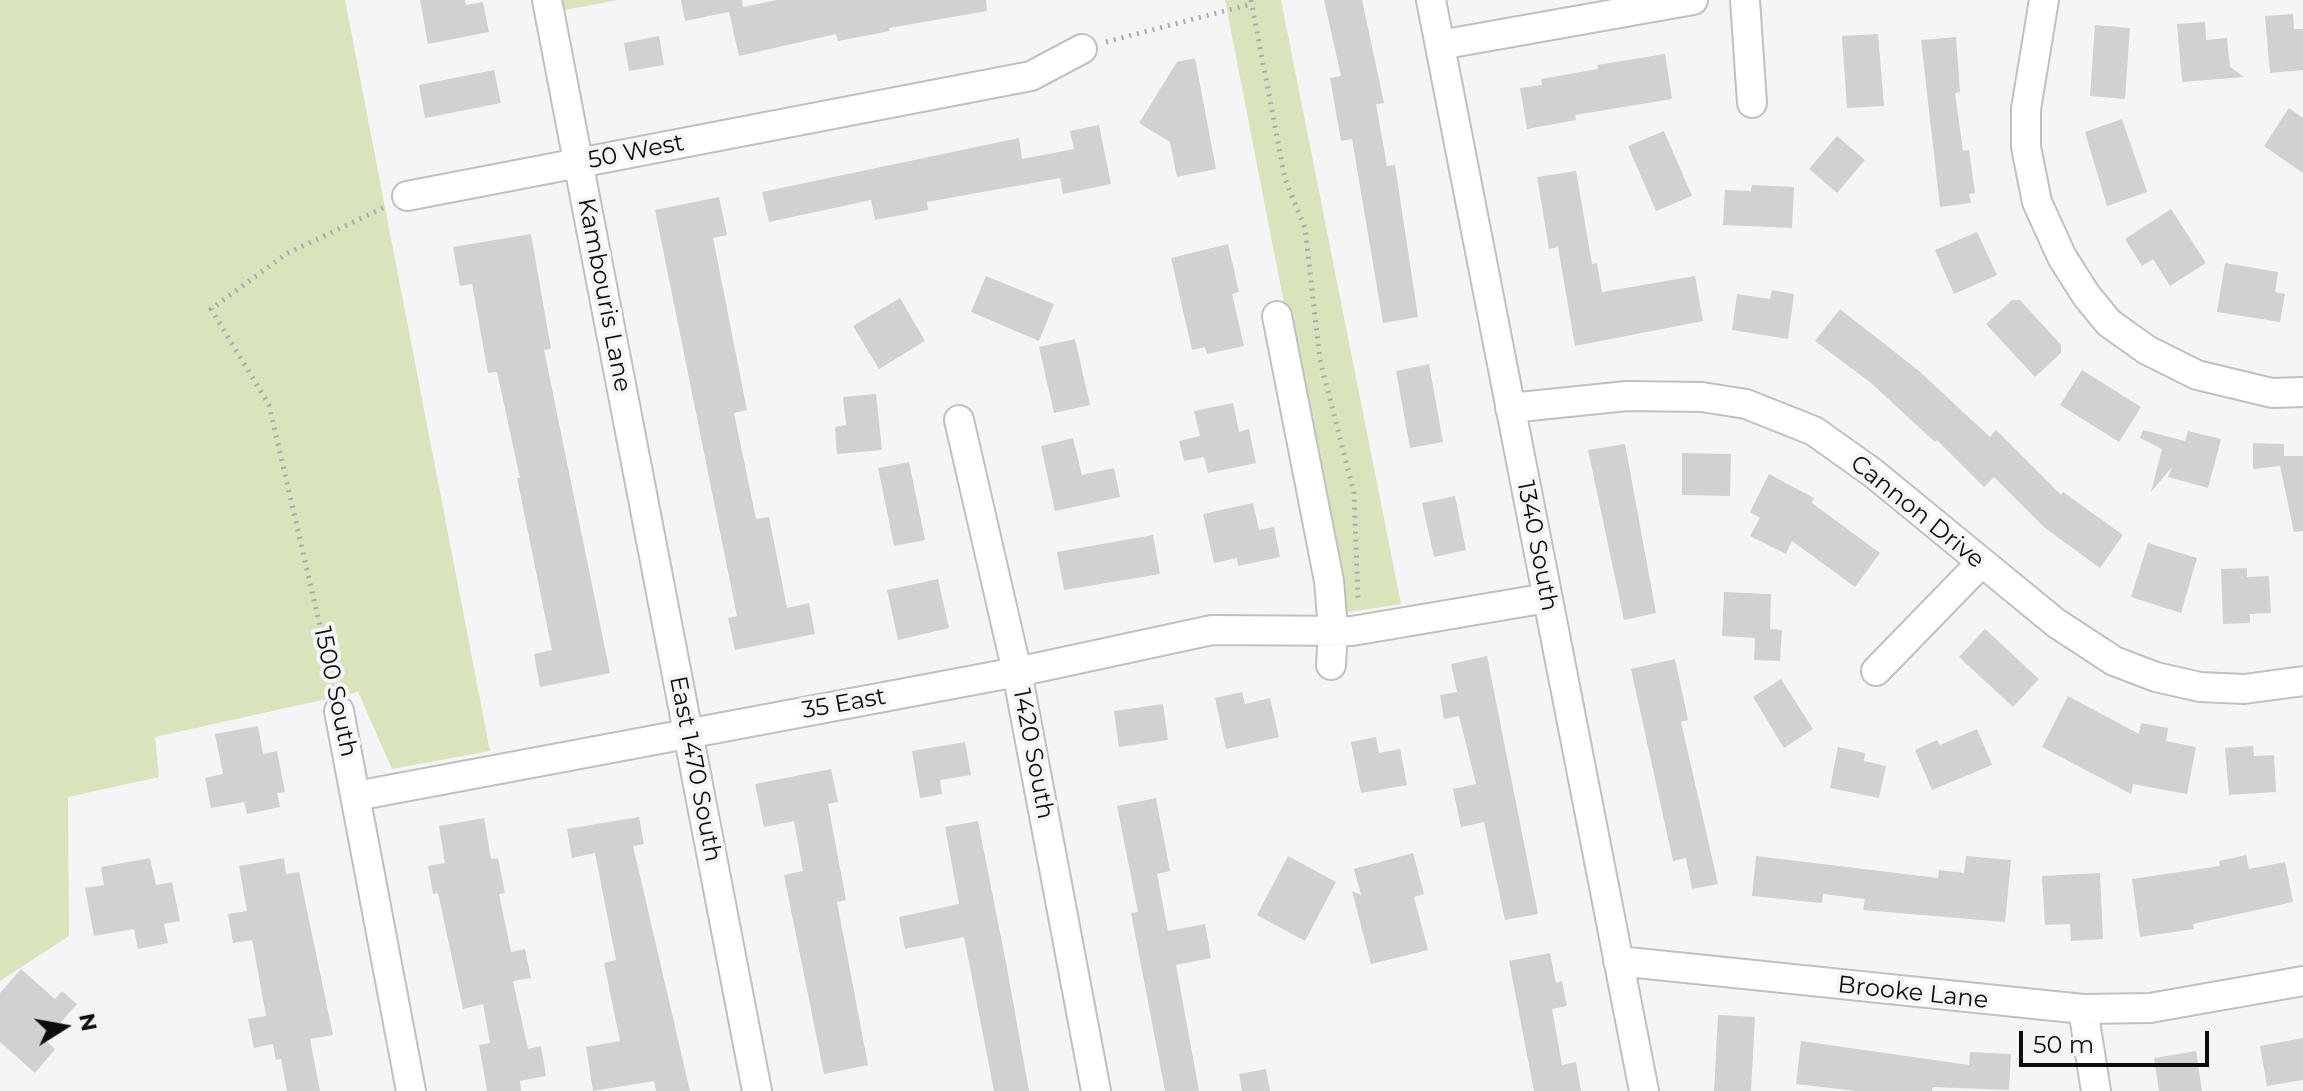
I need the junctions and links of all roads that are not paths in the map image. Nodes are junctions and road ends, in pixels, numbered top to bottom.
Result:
1 (547, 0) edge
2 (1431, 0) edge
3 (1693, 0) edge
4 (1745, 0) edge
5 (2044, 0) edge
6 (1440, 45) junction
7 (1082, 49) road end
8 (1752, 103) dead end
9 (579, 163) junction
10 (407, 196) road end
11 (1277, 316) dead end
12 (2303, 392) edge
13 (1510, 408) junction
14 (959, 420) dead end
15 (634, 448) joint
16 (1981, 563) junction
17 (1547, 598) junction
18 (1342, 630) junction
19 (1331, 665) dead end
20 (1876, 671) dead end
21 (1017, 672) junction
22 (2303, 681) edge
23 (339, 711) road end
24 (688, 732) junction
25 (356, 796) junction
26 (1618, 961) junction
27 (2303, 981) edge
28 (2083, 1009) junction
29 (411, 1091) edge
30 (757, 1091) edge
31 (1096, 1091) edge
32 (1644, 1091) edge
33 (2096, 1091) edge

1 - 9 street, Kambouris Lane
2 - 6 street, 1340 South
3 - 6 street
4 - 8 street
5 - 12 street
6 - 13 street, 1340 South
7 - 9 street, 50 West
9 - 10 street, 50 West
9 - 15 street, Kambouris Lane
11 - 18 street
13 - 16 street, Cannon Drive
13 - 17 street, 1340 South
14 - 21 street, 1420 South
15 - 24 street, East 1470 South
16 - 20 street
16 - 22 street, Cannon Drive
17 - 18 street, 35 East
17 - 26 street, 1340 South
18 - 19 street
18 - 21 street, 35 East
21 - 24 street, 35 East
21 - 31 street, 1420 South
23 - 25 street, 1500 South
24 - 25 street, 35 East
24 - 30 street, East 1470 South
25 - 29 street, 1500 South
26 - 28 street, Brooke Lane
26 - 32 street, 1340 South
27 - 28 street, Brooke Lane
28 - 33 street

